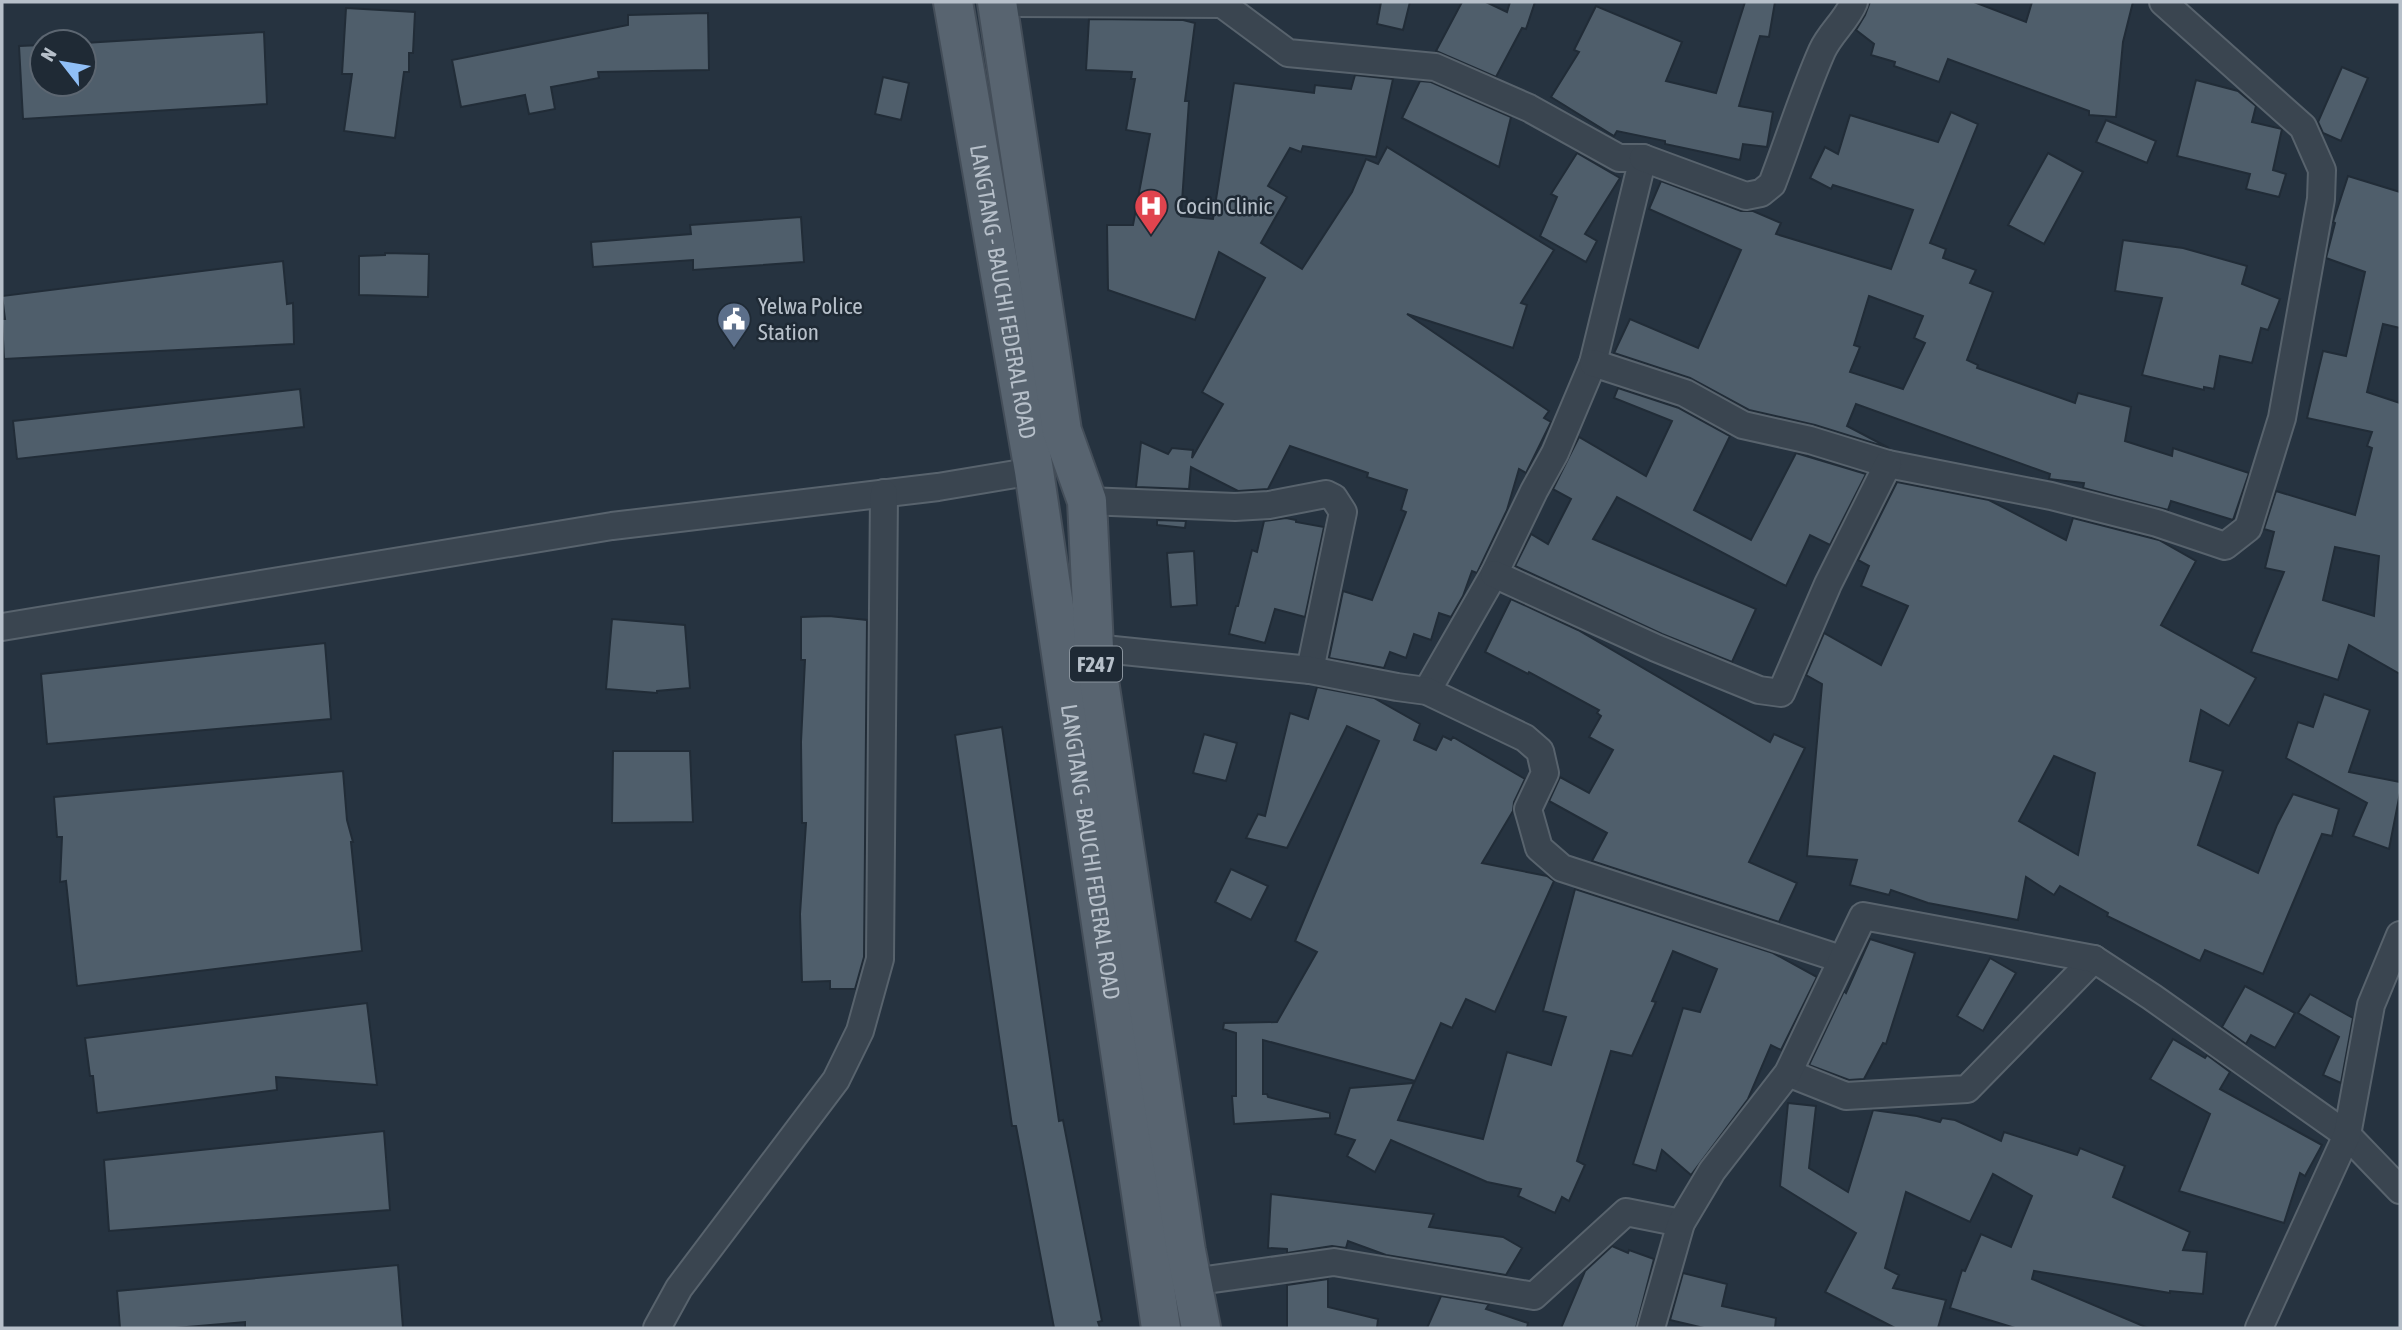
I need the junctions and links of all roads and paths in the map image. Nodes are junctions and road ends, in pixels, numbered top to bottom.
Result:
1 (953, 2) edge
2 (997, 2) edge
3 (1854, 2) edge
4 (2163, 2) edge
5 (1226, 3) edge
6 (1643, 159) junction
7 (1594, 363) junction
8 (1888, 464) junction
9 (1034, 471) junction
10 (884, 493) junction
11 (1087, 500) junction
12 (1494, 574) junction
13 (2, 627) edge
14 (1094, 648) junction
15 (1310, 670) junction
16 (1427, 691) junction
17 (2400, 935) edge
18 (1841, 959) junction
19 (2094, 959) junction
20 (1788, 1073) junction
21 (2347, 1135) junction
22 (2400, 1190) edge
23 (1681, 1223) junction
24 (1192, 1282) junction
25 (657, 1328) edge
26 (1161, 1328) edge
27 (1201, 1328) edge
28 (1651, 1328) edge
29 (2259, 1328) edge

1 - 9 main road, LANGTANG - BAUCHI FEDERAL ROAD / F247
2 - 5 street
2 - 11 main road, F247
3 - 6 street
4 - 8 street
5 - 6 street
6 - 7 street
7 - 8 street
7 - 12 street
8 - 12 street
9 - 10 street
9 - 26 main road, LANGTANG - BAUCHI FEDERAL ROAD / F247
10 - 13 street
10 - 25 street
11 - 14 main road, F247
11 - 15 street
12 - 16 street
14 - 15 street
14 - 24 main road, F247
15 - 16 street
16 - 18 street
17 - 21 street
18 - 19 street
18 - 20 street
19 - 20 street
19 - 21 street
20 - 23 street
21 - 22 street
21 - 29 street
23 - 24 street
23 - 28 street
24 - 27 main road, F247

